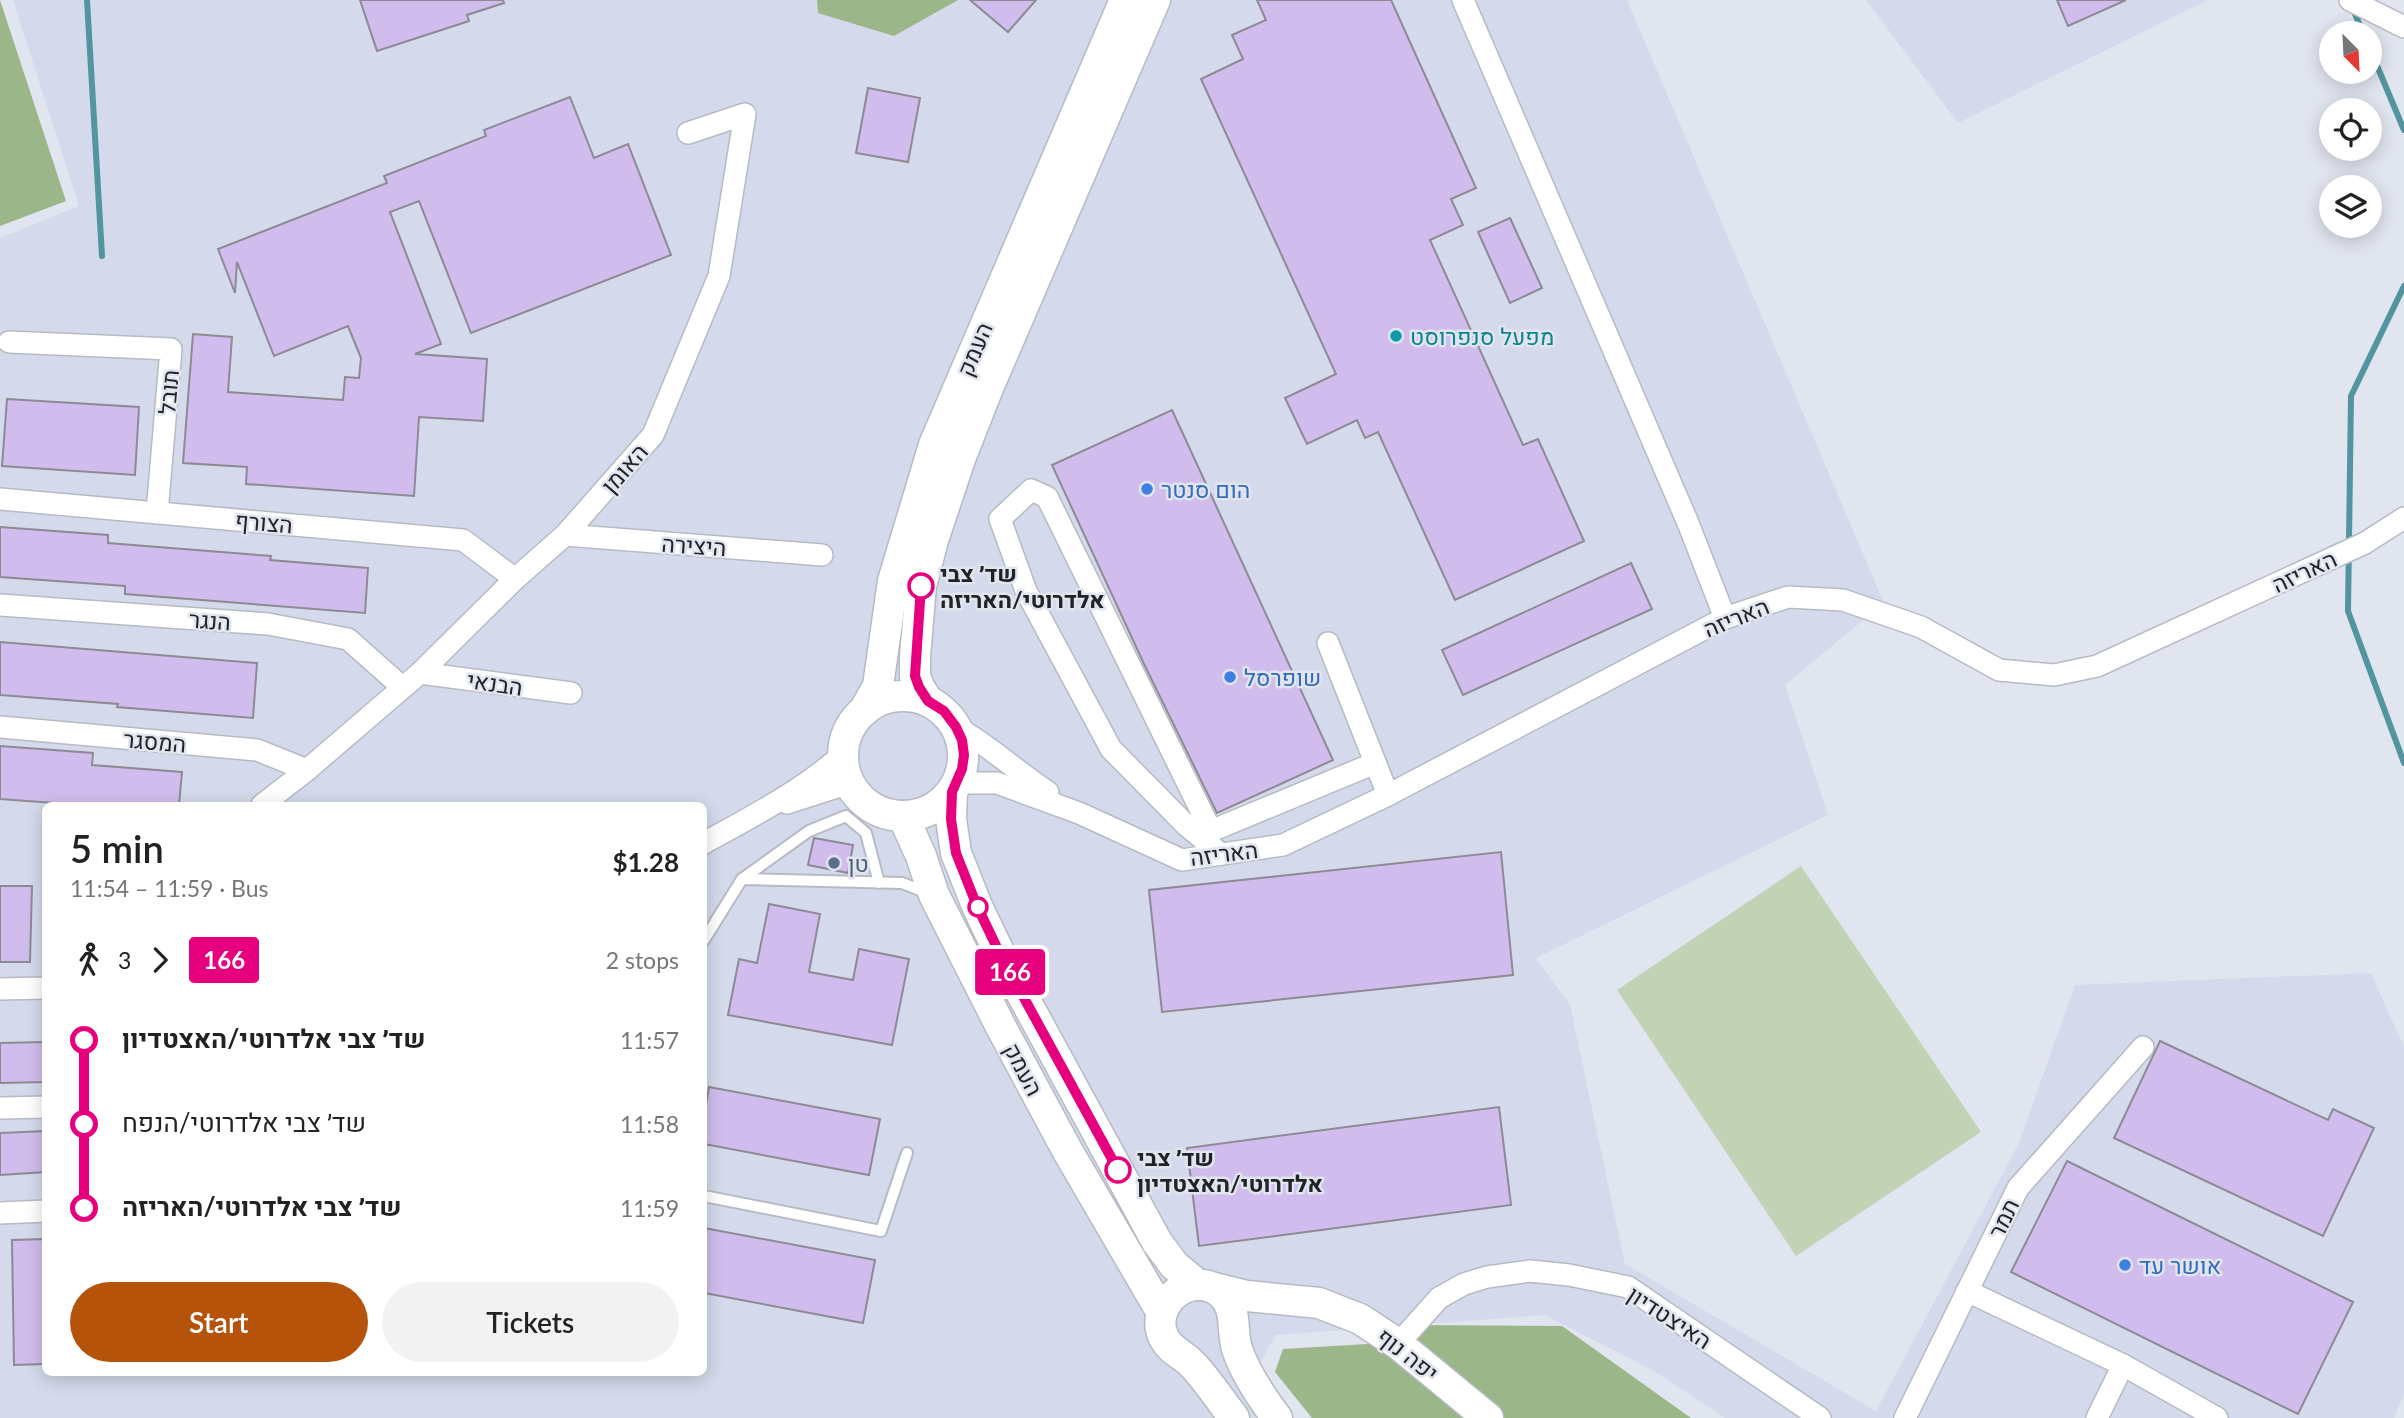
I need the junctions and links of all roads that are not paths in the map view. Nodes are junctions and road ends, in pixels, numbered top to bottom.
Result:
1 (1125, 0) edge
2 (1155, 0) edge
3 (1463, 0) edge
4 (2350, 0) edge
5 (2404, 27) edge
6 (688, 133) dead end
7 (9, 342) dead end
8 (0, 499) edge
9 (158, 513) junction
10 (2404, 518) edge
11 (565, 535) junction
12 (822, 555) dead end
13 (515, 579) junction
14 (0, 604) edge
15 (1725, 618) junction
16 (1328, 643) dead end
17 (419, 673) junction
18 (402, 687) junction
19 (571, 693) dead end
20 (928, 701) junction
21 (864, 711) junction
22 (0, 727) edge
23 (956, 727) junction
24 (843, 754) junction
25 (1375, 762) junction
26 (307, 771) junction
27 (850, 785) junction
28 (954, 787) junction
29 (1388, 795) junction
30 (266, 802) edge
31 (284, 802) edge
32 (762, 811) junction
33 (1079, 813) junction
34 (903, 816) junction
35 (1211, 831) junction
36 (707, 841) edge
37 (1221, 854) junction
38 (742, 879) junction
39 (879, 883) junction
40 (934, 895) junction
41 (707, 935) edge
42 (42, 988) edge
43 (0, 989) edge
44 (2143, 1046) dead end
45 (42, 1107) edge
46 (0, 1108) edge
47 (907, 1153) dead end
48 (707, 1197) edge
49 (42, 1211) edge
50 (0, 1213) edge
51 (1204, 1286) junction
52 (1967, 1291) junction
53 (1319, 1303) junction
54 (1161, 1312) junction
55 (1235, 1331) junction
56 (1398, 1344) junction
57 (2123, 1366) junction
58 (1234, 1418) edge
59 (1277, 1418) edge
60 (1488, 1418) edge
61 (1820, 1418) edge
62 (1905, 1418) edge
63 (2097, 1418) edge
64 (2217, 1418) edge

1 - 21 main road, העמק
2 - 20 main road, העמק
3 - 15 street
4 - 5 street
6 - 11 street, האומן
7 - 9 street, תובל
8 - 9 street, הצורף
9 - 13 street, הצורף
10 - 15 street, האריזה
11 - 12 street, היצירה
11 - 13 street, האומן
13 - 17 street, האומן
14 - 18 street, הנגר
15 - 29 street, האריזה
16 - 25 street
17 - 18 street, האומן
17 - 19 street, הבנאי
18 - 26 street, האומן
20 - 21 main road
20 - 23 main road
21 - 24 main road
22 - 26 street, המסגר
23 - 28 main road
23 - 33 street, האריזה
24 - 27 main road
24 - 32 street
25 - 29 street
25 - 35 street
26 - 30 street
26 - 31 street
27 - 32 street
27 - 34 main road
28 - 33 street, האריזה
28 - 34 main road
28 - 51 main road, העמק
29 - 37 street, האריזה
32 - 36 street
33 - 37 street, האריזה
34 - 40 main road, העמק
35 - 37 street
35 - 37 street
38 - 39 lane
38 - 39 lane
38 - 41 lane
39 - 40 lane
40 - 54 main road, העמק
42 - 43 street
44 - 52 street, תמר
45 - 46 street
47 - 48 lane
49 - 50 street
51 - 53 main road, יפה נוף
51 - 54 main road
51 - 55 main road, העמק
52 - 57 street
52 - 62 street, תמר
53 - 55 main road, יפה נוף
53 - 56 main road, יפה נוף
54 - 58 main road, העמק
55 - 59 main road, העמק
56 - 60 main road, יפה נוף
56 - 61 street, האיצטדיון
57 - 63 street
57 - 64 street

